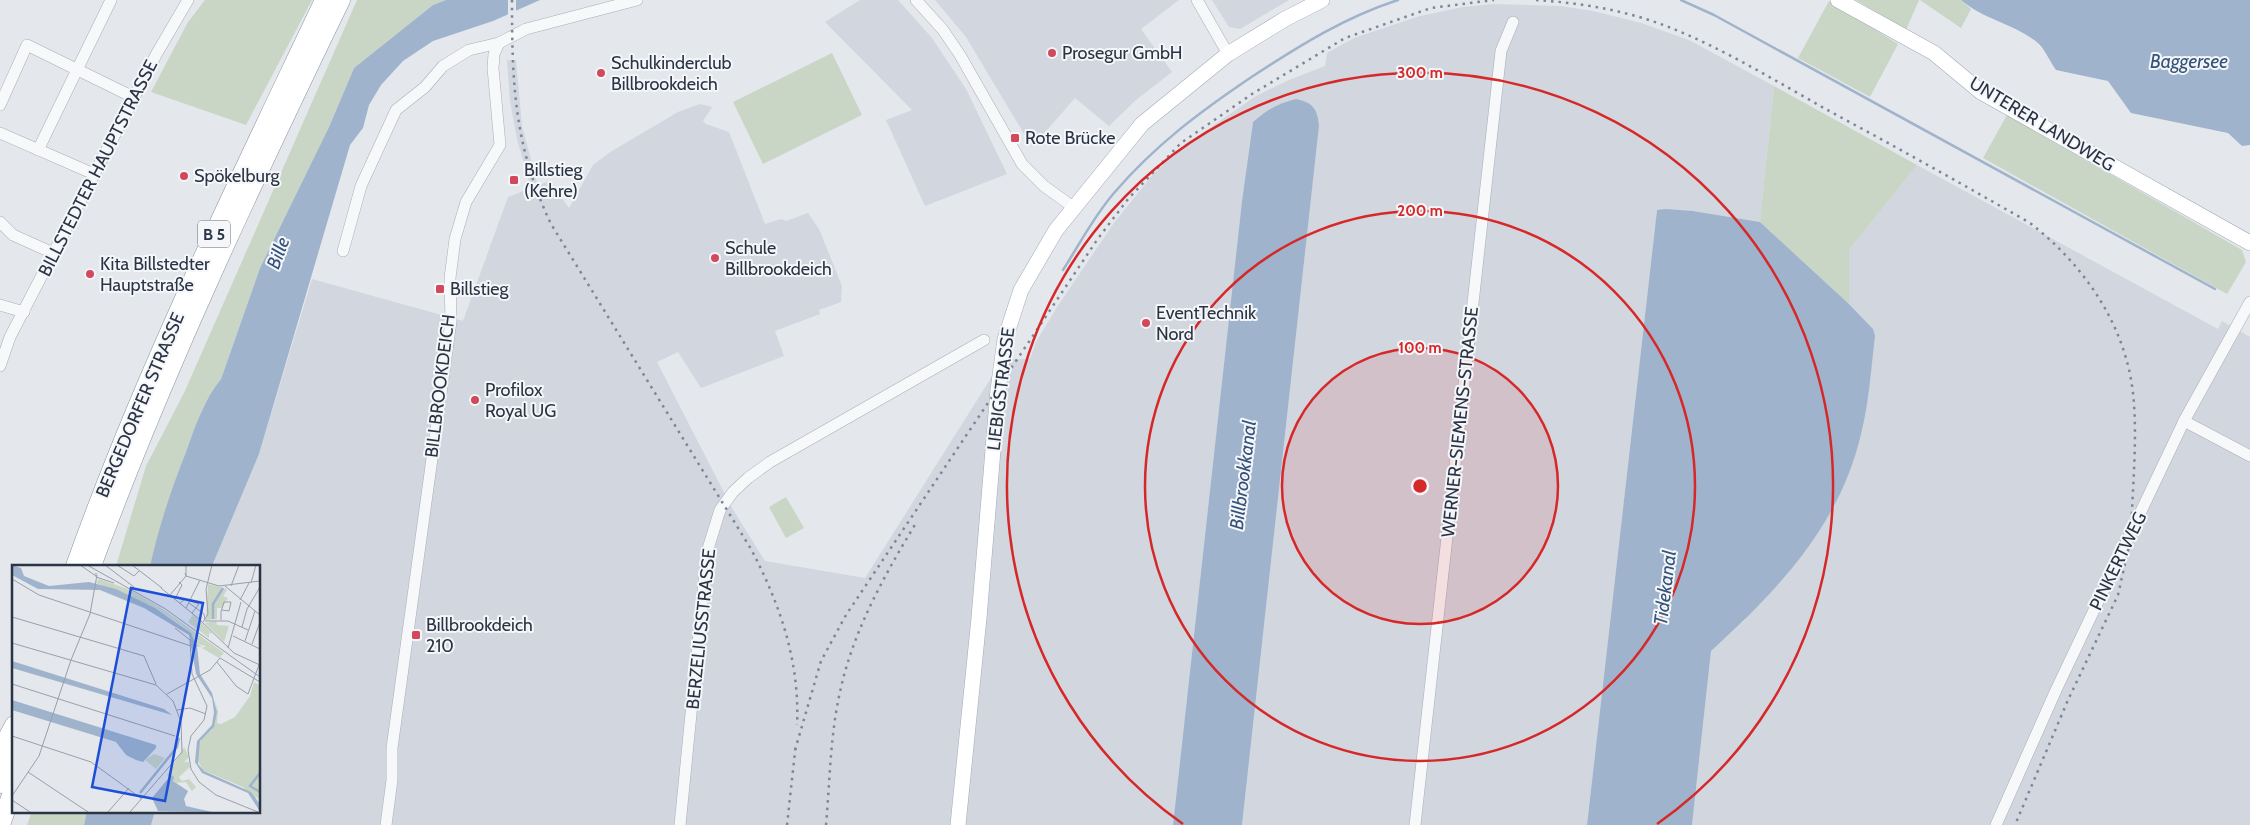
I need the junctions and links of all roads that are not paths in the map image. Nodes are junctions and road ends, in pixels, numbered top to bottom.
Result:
1 (111, 0) edge
2 (188, 0) edge
3 (324, 0) edge
4 (341, 0) edge
5 (637, 0) edge
6 (916, 0) edge
7 (1197, 0) edge
8 (1322, 0) edge
9 (1838, 0) edge
10 (1513, 22) dead end
11 (499, 43) junction
12 (1228, 54) junction
13 (76, 69) junction
14 (133, 97) junction
15 (0, 105) edge
16 (0, 133) edge
17 (38, 150) junction
18 (94, 174) junction
19 (1073, 207) junction
20 (0, 222) edge
21 (2250, 243) edge
22 (343, 251) dead end
23 (53, 253) junction
24 (2250, 302) edge
25 (0, 305) edge
26 (24, 312) junction
27 (10, 337) junction
28 (984, 340) dead end
29 (0, 347) edge
30 (0, 366) edge
31 (2184, 421) junction
32 (2250, 456) edge
33 (75, 565) edge
34 (92, 565) edge
35 (12, 729) edge
36 (0, 751) edge
37 (12, 759) edge
38 (9, 787) edge
39 (2, 825) edge
40 (6, 825) edge
41 (386, 825) edge
42 (680, 825) edge
43 (958, 825) edge
44 (1415, 825) edge
45 (1996, 825) edge

1 - 13 street
2 - 14 street, BILLSTEDTER HAUPTSTRASSE
3 - 33 highway, BERGEDORFER STRASSE / B 5
4 - 34 highway, BERGEDORFER STRASSE / B 5
5 - 11 street
6 - 19 street
7 - 12 street
8 - 12 main road, LIEBIGSTRASSE
9 - 21 main road, UNTERER LANDWEG
10 - 44 street, WERNER-SIEMENS-STRASSE
11 - 22 street
11 - 41 street, BILLBROOKDEICH
12 - 19 main road, LIEBIGSTRASSE
13 - 14 street
13 - 15 street
13 - 17 street
14 - 18 street, BILLSTEDTER HAUPTSTRASSE
16 - 17 street
17 - 18 street
18 - 23 street, BILLSTEDTER HAUPTSTRASSE
19 - 43 main road, LIEBIGSTRASSE
20 - 23 street
23 - 26 street, BILLSTEDTER HAUPTSTRASSE
24 - 31 street, PINKERTWEG
25 - 26 street
26 - 27 street, BILLSTEDTER HAUPTSTRASSE
27 - 29 street, BILLSTEDTER HAUPTSTRASSE
27 - 30 street, BILLSTEDTER HAUPTSTRASSE
28 - 42 street, BERZELIUSSTRASSE
31 - 32 street
31 - 45 street, PINKERTWEG
35 - 36 highway
37 - 38 highway
38 - 39 highway
38 - 40 highway

